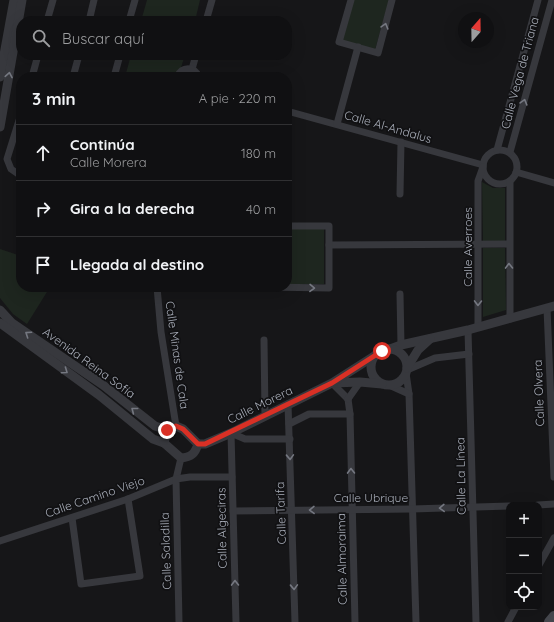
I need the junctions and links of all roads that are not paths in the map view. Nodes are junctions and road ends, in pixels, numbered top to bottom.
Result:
1 (14, 0) edge
2 (22, 0) edge
3 (53, 0) edge
4 (94, 0) edge
5 (135, 0) edge
6 (212, 0) edge
7 (351, 0) edge
8 (392, 0) edge
9 (538, 0) edge
10 (552, 0) edge
11 (19, 16) edge
12 (48, 16) edge
13 (89, 16) edge
14 (130, 16) edge
15 (207, 16) edge
16 (16, 35) edge
17 (358, 47) junction
18 (37, 60) edge
19 (78, 60) edge
20 (119, 60) edge
21 (195, 60) edge
22 (192, 69) junction
23 (33, 72) edge
24 (74, 72) edge
25 (115, 72) edge
26 (180, 72) edge
27 (195, 72) edge
28 (0, 77) edge
29 (292, 112) edge
30 (337, 124) junction
31 (0, 127) edge
32 (16, 130) edge
33 (401, 142) junction
34 (497, 150) junction
35 (510, 152) junction
36 (483, 166) junction
37 (16, 172) edge
38 (516, 172) junction
39 (510, 181) junction
40 (554, 183) edge
41 (400, 194) dead end
42 (292, 226) edge
43 (509, 244) junction
44 (329, 245) junction
45 (479, 245) junction
46 (292, 287) edge
47 (158, 292) edge
48 (400, 294) dead end
49 (551, 307) edge
50 (0, 310) edge
51 (510, 319) junction
52 (0, 323) edge
53 (478, 327) junction
54 (468, 330) junction
55 (430, 339) junction
56 (264, 340) dead end
57 (402, 345) junction
58 (390, 350) junction
59 (379, 353) junction
60 (469, 354) junction
61 (406, 371) junction
62 (360, 382) junction
63 (332, 383) junction
64 (388, 385) junction
65 (409, 394) junction
66 (348, 399) junction
67 (288, 404) junction
68 (350, 414) junction
69 (265, 415) junction
70 (289, 424) junction
71 (176, 426) junction
72 (167, 430) junction
73 (231, 433) junction
74 (290, 439) junction
75 (164, 443) junction
76 (198, 444) junction
77 (181, 458) junction
78 (232, 477) junction
79 (554, 477) edge
80 (176, 479) junction
81 (128, 499) junction
82 (554, 504) edge
83 (542, 505) edge
84 (506, 506) edge
85 (472, 507) junction
86 (352, 509) junction
87 (412, 509) junction
88 (292, 510) junction
89 (233, 511) junction
90 (72, 518) junction
91 (554, 538) edge
92 (0, 541) edge
93 (542, 560) edge
94 (514, 610) edge
95 (554, 616) edge
96 (179, 622) edge
97 (236, 622) edge
98 (295, 622) edge
99 (355, 622) edge
100 (416, 622) edge
101 (476, 622) edge
102 (508, 622) edge
103 (549, 622) edge

1 - 28 street
11 -> 2 street
3 - 12 street
4 - 13 street
5 - 14 street
6 - 15 street
7 - 17 street
17 -> 8 street
9 - 34 street, Calle Vega de Triana
35 -> 10 street, Calle Vega de Triana
31 -> 16 street
17 - 30 street
18 - 23 street
19 - 24 street
20 - 25 street
21 - 22 street
22 - 26 street
22 - 27 street
29 - 30 street, Calle Al-Andalus
30 - 33 street, Calle Al-Andalus
32 - 37 street
33 - 36 street, Calle Al-Andalus
33 - 41 street
34 - 35 street
34 - 36 street
35 - 38 street
36 - 39 street
36 - 45 street, Calle Averroes
38 - 39 street
38 - 40 street
39 - 43 street
42 - 44 street
43 - 45 street
51 -> 43 street
44 - 45 street
46 -> 44 street
45 -> 53 street, Calle Averroes
47 - 71 street, Calle Minas de Cala
48 - 57 street
49 - 51 street
49 - 79 street, Calle Olvera
72 -> 50 street, Avenida Reina Sofía
51 - 53 street
52 -> 75 street, Avenida Reina Sofía
53 - 54 street
54 - 55 street
54 - 60 street, Calle La Línea
55 - 57 street
55 - 61 street
56 - 69 street
57 - 58 street
58 - 59 street
58 - 61 street
59 - 63 street, Calle Morera
59 - 64 street
60 - 61 street
60 - 85 street, Calle La Línea
61 - 64 street
61 - 65 street
62 - 63 street, Calle Morera
62 - 64 street, Calle Morera
62 - 66 street
63 - 66 street
63 - 67 street, Calle Morera
64 - 65 street
65 - 87 street
66 - 68 street, Calle Almoraima
67 - 69 street, Calle Morera
67 - 70 street, Calle Tarifa
68 - 70 street
86 -> 68 street, Calle Almoraima
69 - 73 street, Calle Morera
70 - 74 street, Calle Tarifa
71 - 72 street
71 - 76 street
72 - 75 street
73 - 74 street
73 - 76 street, Calle Morera
73 - 78 street, Calle Algeciras
74 -> 88 street, Calle Tarifa
75 - 77 street
76 - 77 street
77 - 80 street
78 - 80 street, Calle Camino Viejo
78 - 89 street, Calle Algeciras
80 - 81 street, Calle Camino Viejo
80 - 96 street, Calle Saladilla
81 - 90 street, Calle Camino Viejo
81 - 90 street
82 - 83 street
84 - 85 street, Calle Ubrique
85 -> 87 street, Calle Ubrique
85 - 101 street, Calle La Línea
86 - 87 street, Calle Ubrique
86 -> 88 street, Calle Ubrique
86 - 99 street, Calle Almoraima
87 - 100 street
88 - 89 street, Calle Ubrique
88 -> 98 street, Calle Tarifa
97 -> 89 street, Calle Algeciras
90 - 92 street, Calle Camino Viejo
91 - 93 street
94 - 102 street
95 - 103 main road

